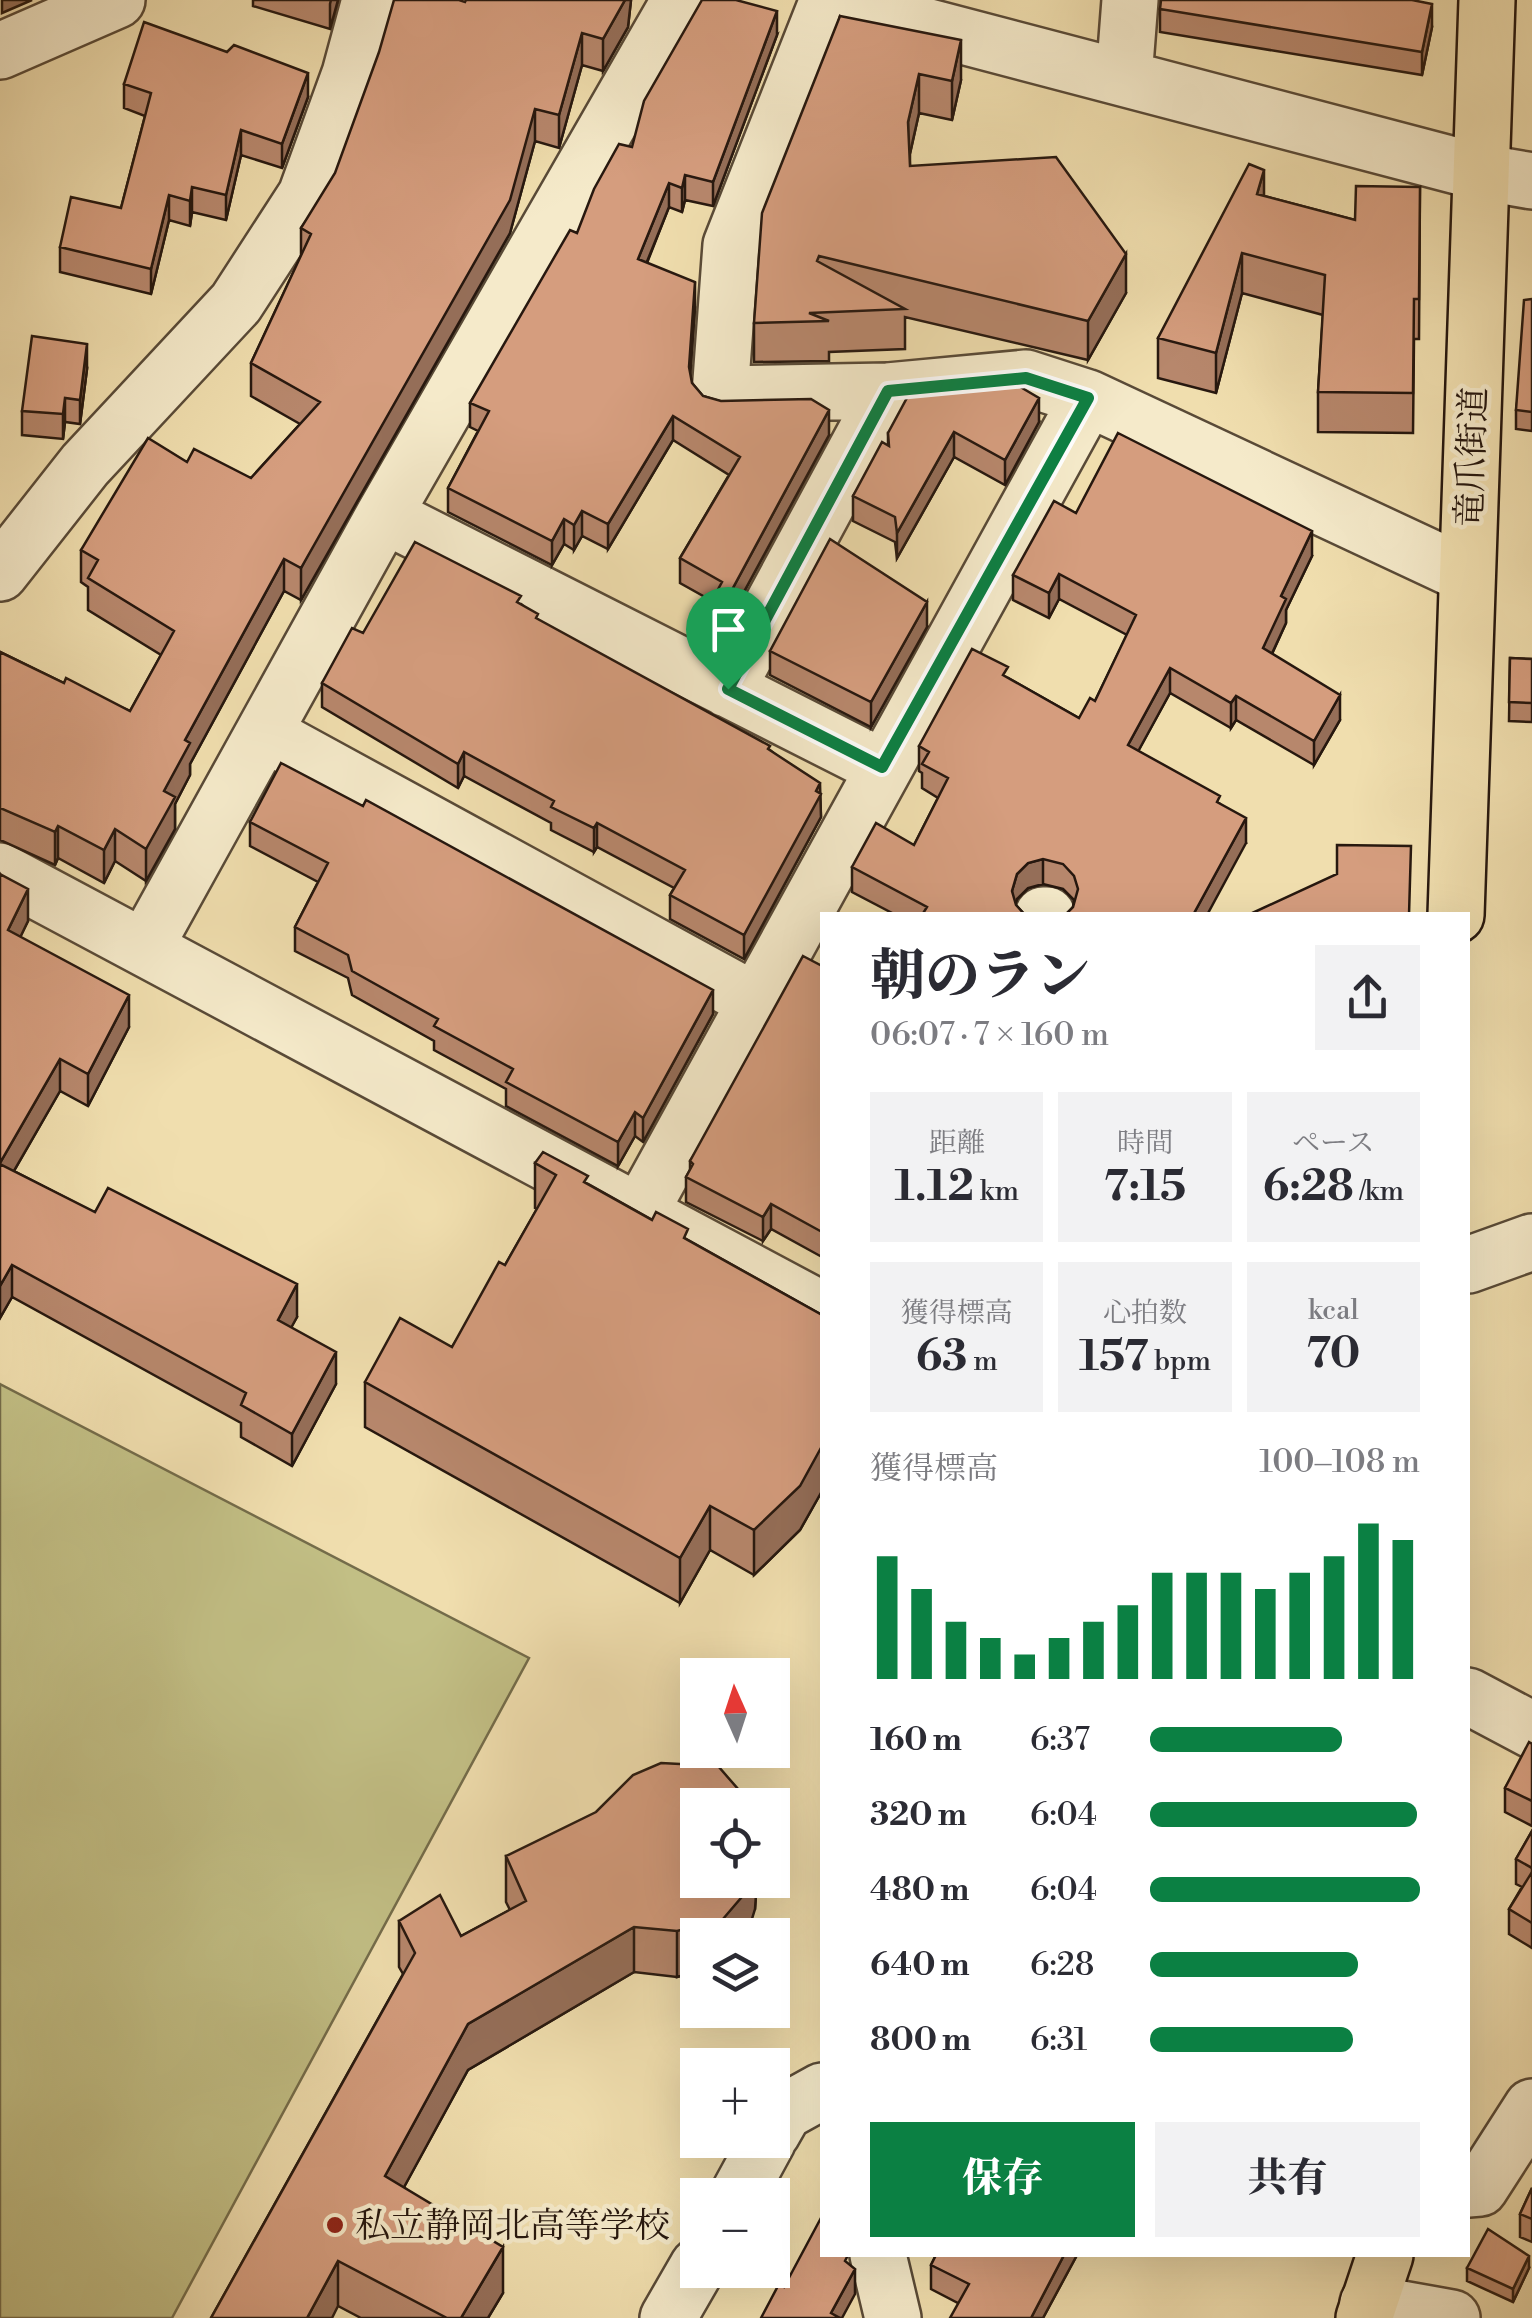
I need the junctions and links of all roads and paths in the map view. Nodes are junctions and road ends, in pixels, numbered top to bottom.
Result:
1 (117, 0) edge
2 (370, 0) edge
3 (680, 0) edge
4 (827, 0) edge
5 (1130, 0) edge
6 (1487, 0) edge
7 (0, 51) edge
8 (1124, 78) junction
9 (1506, 177) edge
10 (888, 391) junction
11 (1088, 398) junction
12 (384, 515) junction
13 (0, 573) edge
14 (1467, 575) junction
15 (728, 689) junction
16 (264, 733) junction
17 (882, 767) junction
18 (0, 871) edge
19 (1456, 912) edge
20 (145, 948) junction
21 (755, 1001) junction
22 (640, 1212) junction
23 (1532, 1242) edge
24 (1470, 1264) edge
25 (820, 1309) edge
26 (1470, 1697) edge
27 (1532, 1730) edge
28 (820, 2092) edge
29 (1532, 2107) edge
30 (790, 2109) edge
31 (1470, 2189) edge
32 (878, 2257) edge
33 (685, 2288) edge
34 (1372, 2292) edge
35 (668, 2318) edge
36 (893, 2318) edge
37 (1452, 2318) edge

1 - 7 street
2 - 13 street
3 - 12 street
4 - 8 street
4 - 10 street
5 - 8 street
6 - 9 main road, 竜爪街道
8 - 9 street
9 - 14 main road, 竜爪街道
10 - 11 street
10 - 15 street
11 - 14 street
11 - 17 street
12 - 15 street
12 - 16 street
14 - 19 main road, 竜爪街道
15 - 17 street
16 - 20 street
16 - 21 street
17 - 21 street
18 - 20 street
20 - 22 street
21 - 22 street
22 - 25 street
23 - 24 street
26 - 27 street
28 - 30 street
29 - 31 street
32 - 36 street
33 - 35 street
34 - 37 street

